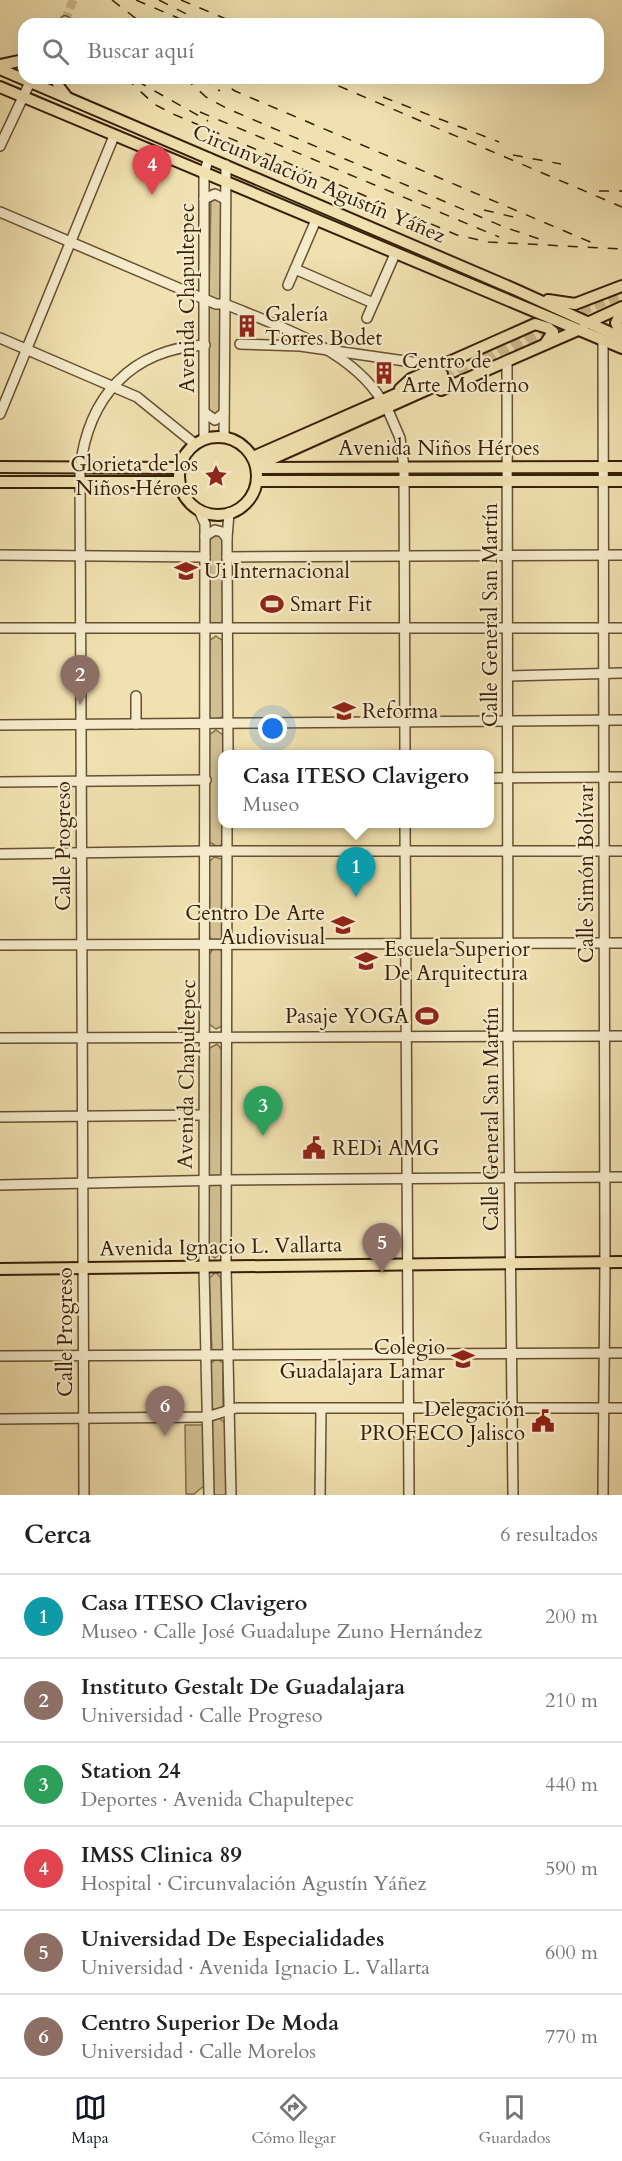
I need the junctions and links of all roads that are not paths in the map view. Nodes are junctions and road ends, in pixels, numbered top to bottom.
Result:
1 (18, 62) edge
2 (0, 67) edge
3 (18, 75) edge
4 (29, 84) edge
5 (39, 84) edge
6 (58, 84) edge
7 (0, 87) edge
8 (22, 96) junction
9 (68, 98) junction
10 (114, 136) junction
11 (0, 146) edge
12 (209, 158) junction
13 (226, 165) junction
14 (204, 173) junction
15 (225, 183) junction
16 (204, 199) junction
17 (225, 199) junction
18 (0, 212) edge
19 (316, 220) junction
20 (374, 230) junction
21 (72, 241) junction
22 (368, 243) junction
23 (395, 254) junction
24 (295, 269) junction
25 (288, 285) dead end
26 (622, 286) edge
27 (514, 289) junction
28 (496, 297) junction
29 (205, 299) junction
30 (373, 303) junction
31 (225, 304) junction
32 (621, 312) edge
33 (367, 318) dead end
34 (582, 327) junction
35 (524, 328) junction
36 (622, 337) edge
37 (0, 338) edge
38 (603, 341) junction
39 (240, 344) dead end
40 (545, 344) junction
41 (205, 345) junction
42 (622, 348) edge
43 (27, 350) junction
44 (327, 350) junction
45 (507, 362) junction
46 (443, 374) junction
47 (114, 386) junction
48 (396, 399) junction
49 (384, 404) junction
50 (205, 413) junction
51 (224, 413) junction
52 (0, 414) edge
53 (224, 437) junction
54 (199, 441) junction
55 (255, 464) junction
56 (622, 466) edge
57 (0, 467) edge
58 (404, 467) junction
59 (507, 467) junction
60 (603, 467) junction
61 (179, 468) junction
62 (80, 469) junction
63 (257, 481) junction
64 (404, 481) junction
65 (507, 481) junction
66 (603, 481) junction
67 (622, 481) edge
68 (0, 482) edge
69 (179, 482) junction
70 (80, 483) junction
71 (199, 510) junction
72 (229, 513) junction
73 (205, 536) junction
74 (226, 538) junction
75 (0, 555) edge
76 (508, 555) junction
77 (603, 555) junction
78 (622, 555) edge
79 (80, 556) junction
80 (205, 556) junction
81 (404, 556) junction
82 (227, 557) junction
83 (0, 628) edge
84 (80, 628) junction
85 (604, 628) junction
86 (622, 628) edge
87 (508, 629) junction
88 (205, 630) junction
89 (227, 630) junction
90 (404, 630) junction
91 (604, 673) junction
92 (622, 673) edge
93 (508, 676) junction
94 (136, 696) dead end
95 (604, 720) junction
96 (622, 720) edge
97 (509, 721) junction
98 (405, 722) junction
99 (81, 724) junction
100 (136, 724) junction
101 (206, 724) junction
102 (227, 724) junction
103 (0, 725) edge
104 (228, 750) edge
105 (405, 750) edge
106 (604, 777) junction
107 (622, 777) edge
108 (494, 778) edge
109 (509, 778) junction
110 (206, 780) junction
111 (81, 781) junction
112 (0, 782) edge
113 (227, 828) edge
114 (405, 828) edge
115 (206, 851) junction
116 (227, 851) junction
117 (405, 851) junction
118 (509, 851) junction
119 (604, 851) junction
120 (622, 851) edge
121 (81, 853) junction
122 (0, 854) edge
123 (604, 943) junction
124 (622, 943) edge
125 (206, 944) junction
126 (227, 944) junction
127 (405, 944) junction
128 (509, 944) junction
129 (0, 945) edge
130 (82, 945) junction
131 (204, 1035) junction
132 (226, 1035) junction
133 (82, 1036) junction
134 (406, 1036) junction
135 (508, 1036) junction
136 (604, 1036) junction
137 (622, 1036) edge
138 (0, 1038) edge
139 (204, 1115) junction
140 (0, 1117) edge
141 (82, 1117) junction
142 (603, 1177) junction
143 (622, 1177) edge
144 (509, 1178) junction
145 (406, 1179) junction
146 (226, 1180) junction
147 (204, 1181) junction
148 (82, 1184) junction
149 (0, 1185) edge
150 (622, 1262) edge
151 (605, 1263) junction
152 (511, 1264) junction
153 (406, 1265) junction
154 (204, 1267) junction
155 (226, 1267) junction
156 (83, 1268) junction
157 (0, 1269) edge
158 (603, 1353) junction
159 (622, 1353) edge
160 (406, 1354) junction
161 (512, 1354) junction
162 (206, 1355) junction
163 (227, 1355) junction
164 (0, 1356) edge
165 (83, 1356) junction
166 (512, 1408) junction
167 (603, 1408) junction
168 (622, 1408) edge
169 (407, 1409) junction
170 (321, 1410) junction
171 (229, 1412) junction
172 (207, 1417) junction
173 (84, 1418) junction
174 (0, 1419) edge
175 (84, 1495) edge
176 (209, 1495) edge
177 (231, 1495) edge
178 (320, 1495) edge
179 (409, 1495) edge
180 (513, 1495) edge
181 (603, 1495) edge

1 - 2 main road
2 - 3 main road, Circunvalación Agustín Yáñez
4 - 8 street
5 - 9 main road, Circunvalación Agustín Yáñez
6 - 9 main road
7 - 8 main road, Circunvalación Agustín Yáñez
8 - 10 main road, Circunvalación Agustín Yáñez
8 - 11 street
9 - 12 main road, Circunvalación Agustín Yáñez
10 - 14 main road, Circunvalación Agustín Yáñez
10 - 21 street
12 - 13 main road, Circunvalación Agustín Yáñez
12 - 14 street, Avenida Chapultepec
13 - 15 street, Avenida Chapultepec
13 - 20 main road, Circunvalación Agustín Yáñez
14 - 15 main road, Circunvalación Agustín Yáñez
14 - 16 street, Avenida Chapultepec
15 - 17 street, Avenida Chapultepec
15 - 19 main road, Circunvalación Agustín Yáñez
16 - 17 street
16 - 29 street, Avenida Chapultepec
17 - 31 street, Avenida Chapultepec
18 - 21 street
19 - 22 main road, Circunvalación Agustín Yáñez
19 - 24 street
20 - 22 main road
20 - 27 main road, Circunvalación Agustín Yáñez
21 - 29 street
21 - 43 street
22 - 23 main road, Circunvalación Agustín Yáñez
23 - 28 main road, Circunvalación Agustín Yáñez
23 - 30 street
24 - 25 street
24 - 30 street
26 - 27 main road
27 - 34 main road, Circunvalación Agustín Yáñez
28 - 34 main road, Circunvalación Agustín Yáñez
28 - 35 main road
29 - 31 street
29 - 41 street, Avenida Chapultepec
30 - 33 street
31 - 44 street
31 - 51 street, Avenida Chapultepec
32 - 34 main road
32 - 36 main road
34 - 36 main road, Circunvalación Agustín Yáñez
34 - 38 main road, Circunvalación Agustín Yáñez
34 - 40 main road
35 - 40 main road
35 - 46 main road
37 - 43 street
38 - 42 main road, Circunvalación Agustín Yáñez
38 - 60 street, Calle Simón Bolívar
39 - 44 street
40 - 45 main road
41 - 47 street, Calle Progreso
41 - 50 street, Avenida Chapultepec
43 - 47 street
43 - 52 street
44 - 46 street
44 - 49 street
45 - 48 main road
45 - 59 street, Calle General San Martín
46 - 48 main road
46 - 48 main road
47 - 54 street
47 - 62 street, Calle Progreso
48 - 49 main road
49 - 55 main road
49 - 58 street
50 - 51 street
50 - 54 street, Avenida Chapultepec
51 - 53 street, Avenida Chapultepec
53 - 54 main road
53 - 55 main road
54 - 61 main road
55 - 58 main road, Avenida Niños Héroes
55 - 63 main road
56 - 60 main road, Avenida Niños Héroes
57 - 62 main road
58 - 59 main road, Avenida Niños Héroes
58 - 64 street
59 - 60 main road, Avenida Niños Héroes
59 - 65 street, Calle General San Martín
60 - 66 street, Calle Simón Bolívar
61 - 62 main road
61 - 69 main road
62 - 70 street, Calle Progreso
63 - 64 main road, Avenida Niños Héroes
63 - 72 main road
64 - 65 main road, Avenida Niños Héroes
64 - 81 street
65 - 66 main road, Avenida Niños Héroes
65 - 76 street, Calle General San Martín
66 - 67 main road, Avenida Niños Héroes
66 - 77 street, Calle Simón Bolívar
68 - 70 main road
69 - 70 main road
69 - 71 main road
70 - 79 street, Calle Progreso
71 - 72 main road
71 - 73 street, Avenida Chapultepec
72 - 74 street
73 - 74 street
73 - 80 street, Avenida Chapultepec
74 - 82 street
75 - 79 street
76 - 77 street
76 - 81 street
76 - 87 street, Calle General San Martín
77 - 78 street
77 - 85 street, Calle Simón Bolívar
79 - 80 street
79 - 84 street, Calle Progreso
80 - 88 street, Avenida Chapultepec
81 - 82 street
81 - 90 street
82 - 89 street
83 - 84 street
84 - 88 street
84 - 99 street, Calle Progreso
85 - 86 street
85 - 87 street
85 - 91 street, Calle Simón Bolívar
87 - 90 street
87 - 93 street, Calle General San Martín
88 - 89 street
88 - 101 street, Avenida Chapultepec
89 - 90 street
89 - 102 street
90 - 98 street
91 - 92 street
91 - 93 street
91 - 95 street, Calle Simón Bolívar
93 - 97 street, Calle General San Martín
94 - 100 street
95 - 96 street
95 - 97 street
95 - 106 street, Calle Simón Bolívar
97 - 98 street
97 - 109 street, Calle General San Martín
98 - 102 street
98 - 105 street
99 - 100 street
99 - 103 street
99 - 111 street, Calle Progreso
100 - 101 street
101 - 102 street
101 - 110 street, Avenida Chapultepec
102 - 104 street
106 - 107 street
106 - 109 street
106 - 119 street, Calle Simón Bolívar
108 - 109 street
109 - 118 street, Calle General San Martín
110 - 111 street
110 - 115 street, Avenida Chapultepec
111 - 112 street
111 - 121 street, Calle Progreso
113 - 116 street, Avenida Chapultepec
114 - 117 street
115 - 116 street
115 - 121 street
115 - 125 street, Avenida Chapultepec
116 - 117 street
116 - 126 street, Avenida Chapultepec
117 - 118 street
117 - 127 street
118 - 119 street
118 - 128 street, Calle General San Martín
119 - 120 street
119 - 123 street, Calle Simón Bolívar
121 - 122 street
121 - 130 street, Calle Progreso
123 - 124 street
123 - 128 street
123 - 136 street, Calle Simón Bolívar
125 - 126 street
125 - 130 street
125 - 131 street, Avenida Chapultepec
126 - 127 street
126 - 132 street, Avenida Chapultepec
127 - 128 street
127 - 134 street
128 - 135 street, Calle General San Martín
129 - 130 street
130 - 133 street, Calle Progreso
131 - 132 street
131 - 133 street
131 - 139 street, Avenida Chapultepec
132 - 134 street
132 - 146 street, Avenida Chapultepec
133 - 138 street
133 - 141 street, Calle Progreso
134 - 135 street
134 - 145 street
135 - 136 street
135 - 144 street, Calle General San Martín
136 - 137 street
136 - 142 street, Calle Simón Bolívar
139 - 141 street
139 - 147 street, Avenida Chapultepec
140 - 141 street
141 - 148 street, Calle Progreso
142 - 143 street
142 - 144 street
142 - 151 street, Calle Simón Bolívar
144 - 145 street
144 - 152 street, Calle General San Martín
145 - 146 street
145 - 153 street
146 - 147 street
146 - 155 street, Avenida Chapultepec
147 - 148 street
147 - 154 street, Avenida Chapultepec
148 - 149 street
148 - 156 street, Calle Progreso
150 - 151 main road, Avenida Ignacio L. Vallarta
151 - 152 main road, Avenida Ignacio L. Vallarta
151 - 158 street, Calle Simón Bolívar
152 - 153 main road, Avenida Ignacio L. Vallarta
152 - 161 street, Calle General San Martín
153 - 155 main road, Avenida Ignacio L. Vallarta
153 - 160 street
154 - 155 main road, Avenida Ignacio L. Vallarta
154 - 156 main road, Avenida Ignacio L. Vallarta
154 - 162 street, Avenida Chapultepec
155 - 163 street, Avenida Chapultepec
156 - 157 main road, Avenida Ignacio L. Vallarta
156 - 165 street, Calle Progreso
158 - 159 street
158 - 161 street
158 - 167 street, Calle Simón Bolívar
160 - 161 street
160 - 163 street
160 - 169 street
161 - 166 street, Calle General San Martín
162 - 163 street
162 - 165 street
162 - 172 street, Avenida Chapultepec
163 - 171 street, Avenida Chapultepec
164 - 165 street
165 - 173 street, Calle Progreso
166 - 167 street
166 - 169 street
166 - 180 street, Calle General San Martín
167 - 168 street
167 - 181 street, Calle Simón Bolívar
169 - 170 street
169 - 179 street
170 - 171 street
170 - 178 street
171 - 172 street
171 - 177 street, Avenida Chapultepec
172 - 173 street
172 - 176 street, Avenida Chapultepec
173 - 174 street
173 - 175 street, Calle Progreso

